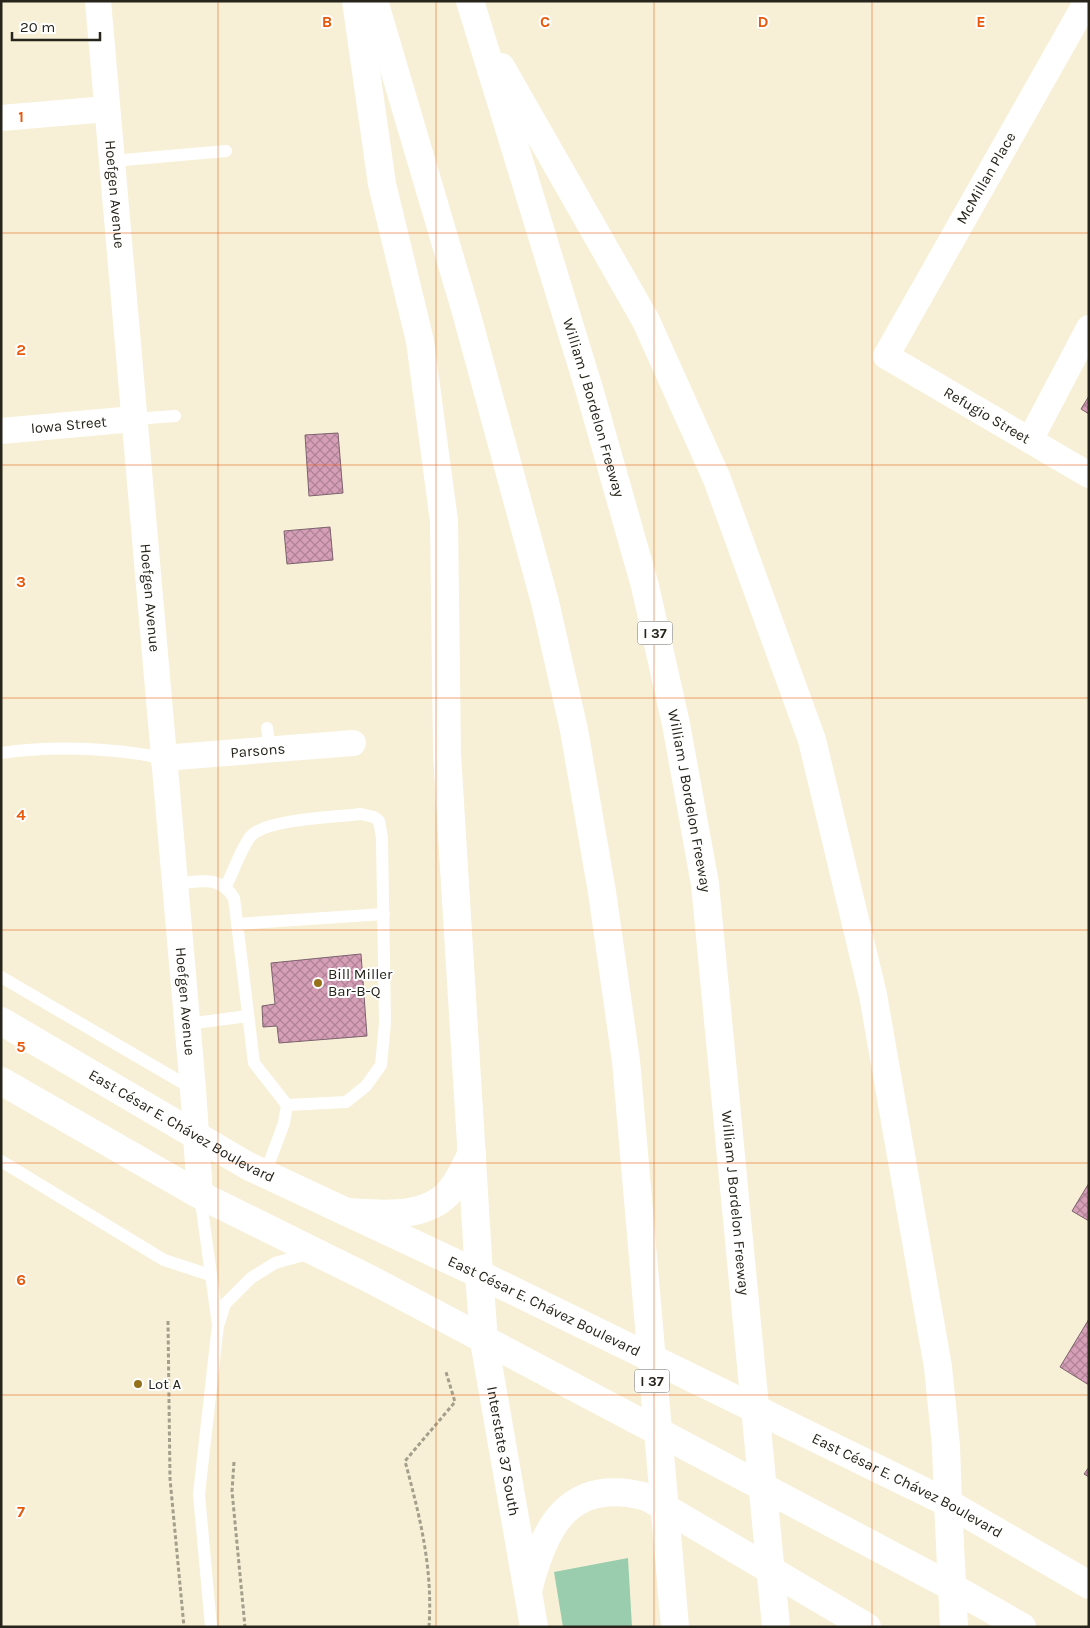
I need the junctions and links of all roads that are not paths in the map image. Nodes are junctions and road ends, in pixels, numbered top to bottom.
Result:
1 (98, 1) edge
2 (356, 1) edge
3 (374, 1) edge
4 (1087, 1) edge
5 (473, 12) edge
6 (108, 108) junction
7 (1, 118) edge
8 (226, 151) dead end
9 (112, 161) junction
10 (1089, 328) edge
11 (886, 356) joint
12 (175, 416) dead end
13 (134, 419) junction
14 (1, 431) edge
15 (1030, 440) junction
16 (1089, 475) edge
17 (353, 743) dead end
18 (1, 753) edge
19 (164, 758) junction
20 (174, 884) junction
21 (226, 886) junction
22 (384, 914) junction
23 (237, 924) junction
24 (1, 977) edge
25 (248, 1016) junction
26 (1, 1021) edge
27 (187, 1024) junction
28 (1, 1081) edge
29 (193, 1089) junction
30 (287, 1105) junction
31 (196, 1138) junction
32 (472, 1153) junction
33 (1, 1161) edge
34 (265, 1174) junction
35 (200, 1195) junction
36 (346, 1212) junction
37 (314, 1252) junction
38 (479, 1274) junction
39 (210, 1275) junction
40 (218, 1325) junction
41 (484, 1341) junction
42 (948, 1503) junction
43 (1089, 1585) edge
44 (950, 1586) junction
45 (528, 1591) junction
46 (775, 1622) edge
47 (210, 1627) edge
48 (534, 1627) edge
49 (675, 1627) edge
50 (867, 1627) edge
51 (954, 1627) edge
52 (1022, 1627) edge

1 - 6 street, Hoefgen Avenue
2 - 32 main road, Interstate 37 South
3 - 49 main road, I 37
4 - 11 street, McMillan Place
5 - 42 main road
5 - 46 main road, William J Bordelon Freeway / I 37
6 - 7 street
6 - 9 street, Hoefgen Avenue
8 - 9 lane
9 - 13 street, Hoefgen Avenue
10 - 15 street
11 - 15 street, Refugio Street
12 - 13 lane
13 - 14 street, Iowa Street
13 - 19 street, Hoefgen Avenue
15 - 16 street, Refugio Street
17 - 19 street, Parsons
18 - 19 lane
19 - 20 street, Hoefgen Avenue
20 - 21 lane
20 - 27 street, Hoefgen Avenue
21 - 22 lane
21 - 23 lane
22 - 23 lane
22 - 30 lane
23 - 25 lane
24 - 29 lane
25 - 27 lane
25 - 30 lane
26 - 31 main road, East César E. Chávez Boulevard
27 - 29 street, Hoefgen Avenue
28 - 35 main road
29 - 31 street, Hoefgen Avenue
30 - 34 lane
31 - 34 main road, East César E. Chávez Boulevard
31 - 35 street, Hoefgen Avenue
32 - 36 main road
32 - 38 main road, Interstate 37 South
33 - 39 lane
34 - 36 main road, East César E. Chávez Boulevard
35 - 37 main road
35 - 39 lane
36 - 38 main road, East César E. Chávez Boulevard
37 - 40 lane
37 - 41 main road
38 - 41 main road, Interstate 37 South
38 - 42 main road, East César E. Chávez Boulevard
39 - 40 lane
40 - 47 lane
41 - 44 main road
41 - 45 main road, Interstate 37 South
42 - 43 main road, East César E. Chávez Boulevard
42 - 44 main road
44 - 51 main road
44 - 52 main road
45 - 48 main road, Interstate 37 South
45 - 50 main road

